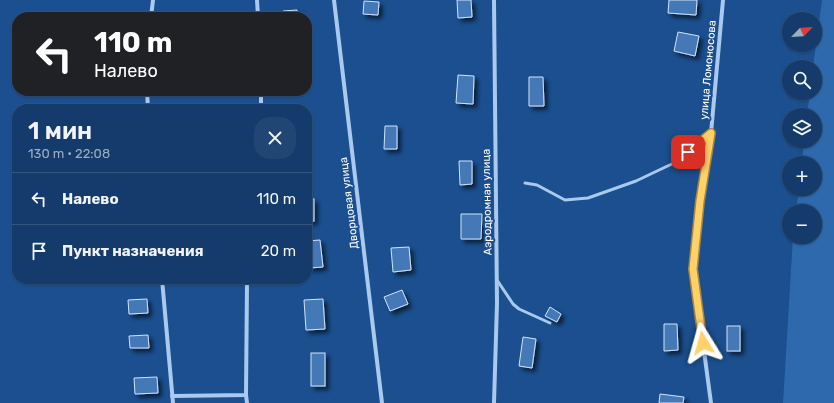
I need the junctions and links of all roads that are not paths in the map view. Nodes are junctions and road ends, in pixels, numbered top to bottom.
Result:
1 (154, 0) edge
2 (257, 0) edge
3 (334, 0) edge
4 (494, 0) edge
5 (723, 0) edge
6 (152, 12) edge
7 (258, 12) edge
8 (711, 133) junction
9 (525, 183) dead end
10 (497, 280) junction
11 (162, 284) edge
12 (247, 284) edge
13 (550, 322) dead end
14 (246, 395) junction
15 (172, 396) junction
16 (172, 403) edge
17 (247, 403) edge
18 (382, 403) edge
19 (494, 403) edge
20 (711, 403) edge

1 - 6 street
2 - 7 street
3 - 18 street, Дворцовая улица
4 - 10 street, Аэродромная улица
5 - 8 street, улица Ломоносова
8 - 9 lane
8 - 20 street, улица Ломоносова
10 - 13 lane
10 - 19 street, Аэродромная улица
11 - 15 street
12 - 14 street
14 - 15 street
14 - 17 street
15 - 16 street

